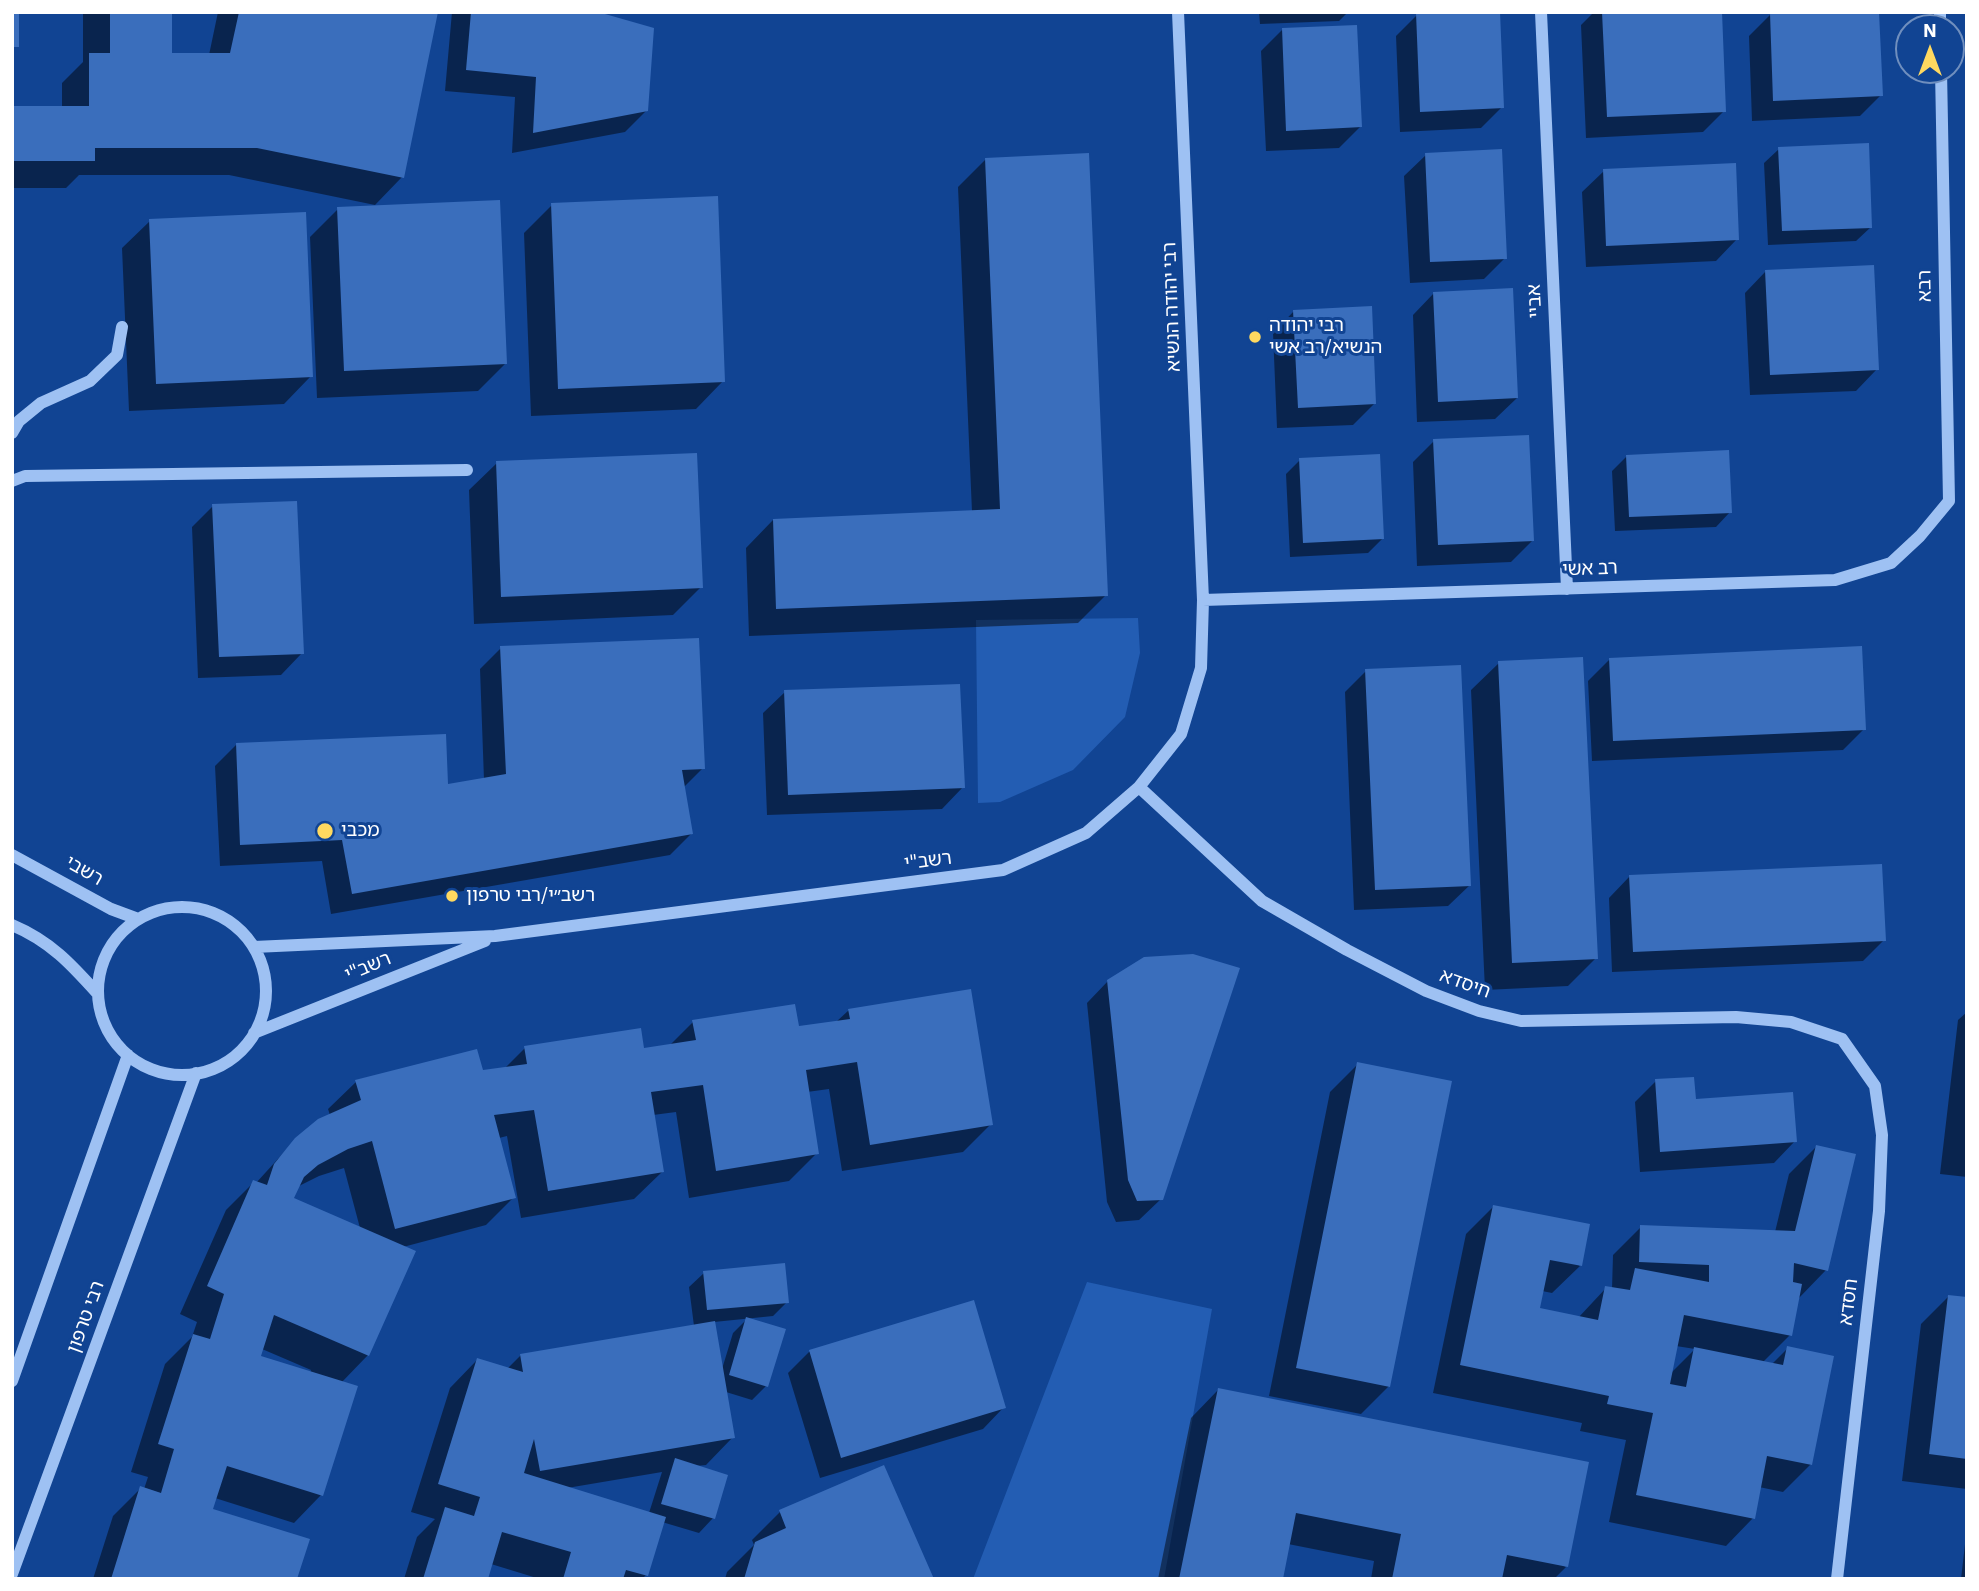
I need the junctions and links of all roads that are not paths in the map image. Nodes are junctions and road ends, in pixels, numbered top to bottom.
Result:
1 (1178, 12) edge
2 (1541, 12) edge
3 (1941, 84) edge
4 (122, 327) dead end
5 (12, 432) edge
6 (467, 470) dead end
7 (12, 481) edge
8 (1949, 501) joint
9 (1567, 589) junction
10 (1203, 600) junction
11 (1139, 787) junction
12 (12, 855) edge
13 (138, 919) junction
14 (12, 925) edge
15 (495, 936) junction
16 (254, 947) junction
17 (98, 993) junction
18 (254, 1033) junction
19 (1842, 1039) joint
20 (128, 1055) junction
21 (196, 1073) junction
22 (12, 1381) edge
23 (12, 1574) edge
24 (1837, 1579) edge

1 - 10 street, רבי יהודה הנשיא
2 - 9 street, אביי
3 - 8 street, רבא
4 - 5 street
6 - 7 street
8 - 9 street, רב אשי
9 - 10 street, רב אשי
10 - 11 street, רשב"י
11 - 15 street, רשב"י
11 - 19 street, חיסדא
12 - 13 street, רשבי
13 - 16 street
13 - 17 street
14 - 17 street
15 - 16 street, רשב"י
15 - 18 street, רשב"י
16 - 18 street
17 - 20 street
18 - 21 street
19 - 24 street, חסדא
20 - 21 street
20 - 22 street
21 - 23 street, רבי טרפון

